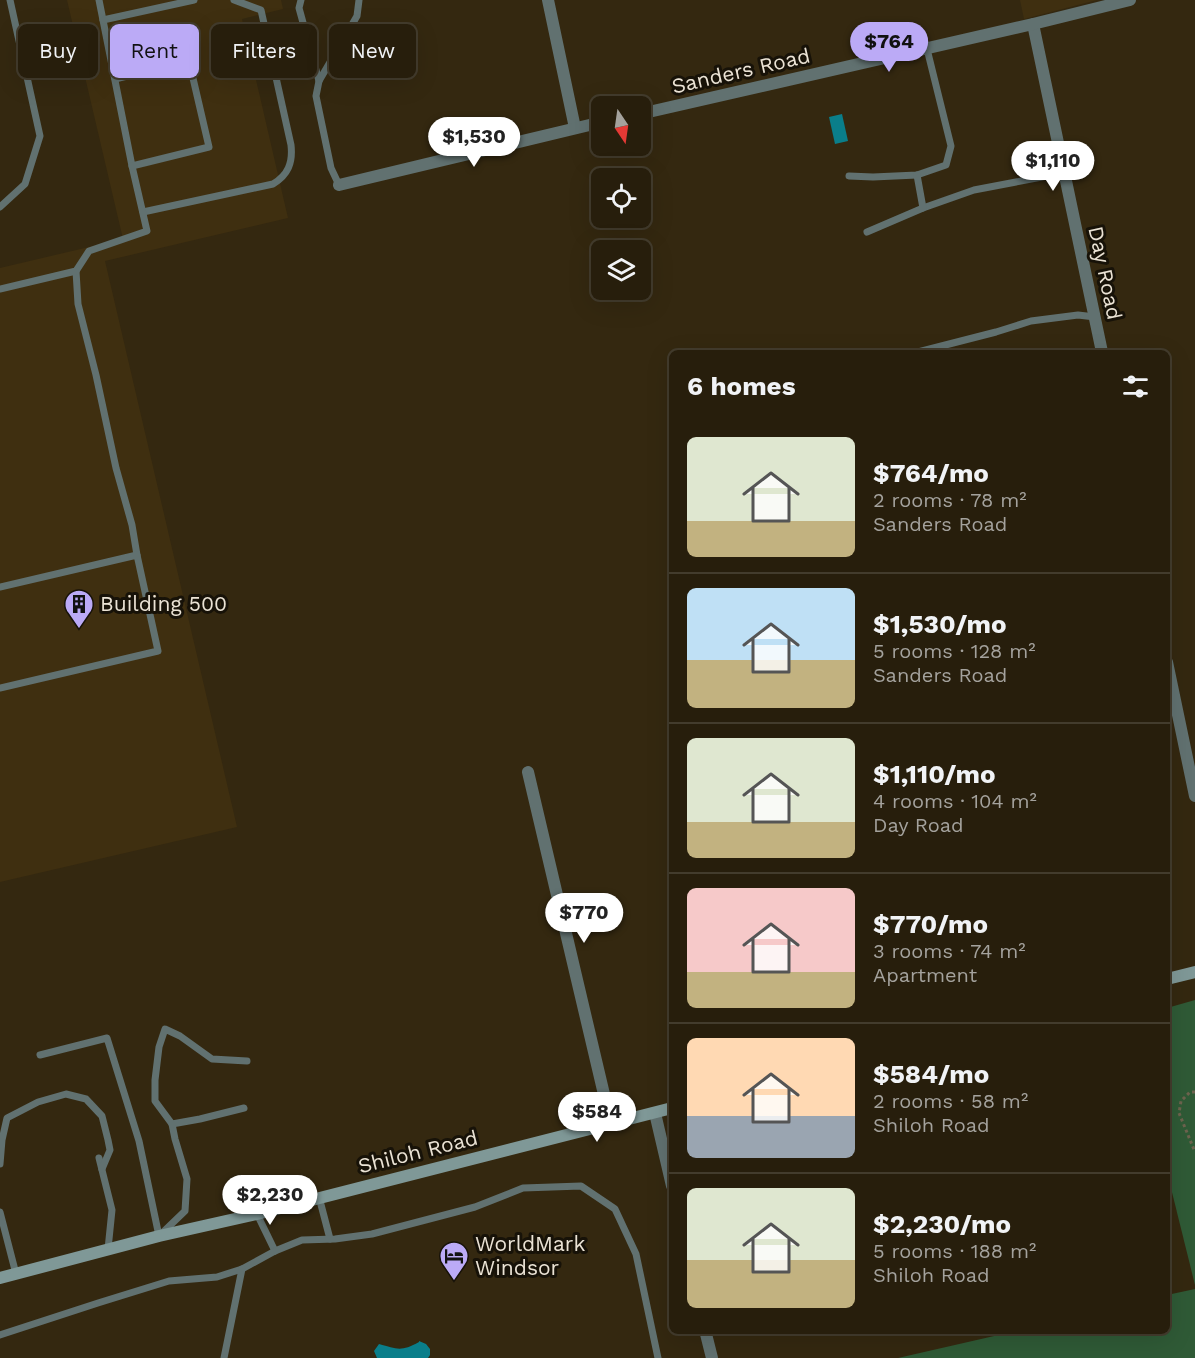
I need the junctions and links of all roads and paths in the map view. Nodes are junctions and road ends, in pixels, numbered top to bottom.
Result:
1 (10, 0) edge
2 (99, 0) edge
3 (194, 0) edge
4 (234, 0) edge
5 (301, 0) edge
6 (359, 0) edge
7 (548, 0) edge
8 (1130, 0) edge
9 (103, 20) junction
10 (1033, 24) junction
11 (927, 49) junction
12 (115, 79) junction
13 (319, 81) junction
14 (651, 112) edge
15 (591, 124) edge
16 (575, 128) junction
17 (132, 166) junction
18 (1065, 174) junction
19 (917, 175) junction
20 (849, 176) dead end
21 (339, 185) joint
22 (0, 207) edge
23 (923, 208) junction
24 (143, 212) junction
25 (867, 232) dead end
26 (76, 271) junction
27 (0, 289) edge
28 (1095, 316) junction
29 (926, 350) edge
30 (1102, 350) edge
31 (137, 555) junction
32 (0, 587) edge
33 (1170, 676) edge
34 (0, 688) edge
35 (528, 772) dead end
36 (1195, 796) edge
37 (1195, 972) edge
38 (1170, 978) edge
39 (39, 1055) dead end
40 (247, 1061) dead end
41 (1195, 1092) edge
42 (244, 1108) dead end
43 (669, 1109) edge
44 (655, 1113) junction
45 (172, 1124) junction
46 (611, 1124) junction
47 (1195, 1152) edge
48 (99, 1158) dead end
49 (0, 1164) edge
50 (102, 1169) junction
51 (669, 1173) edge
52 (319, 1197) junction
53 (0, 1212) edge
54 (257, 1214) junction
55 (159, 1236) junction
56 (330, 1239) junction
57 (108, 1250) junction
58 (275, 1251) junction
59 (242, 1269) junction
60 (16, 1274) junction
61 (0, 1278) edge
62 (706, 1334) edge
63 (0, 1335) edge
64 (224, 1358) edge
65 (658, 1358) edge
66 (712, 1358) edge

1 - 22 lane
2 - 9 lane
3 - 9 lane
4 - 24 lane
5 - 13 lane
6 - 13 lane
7 - 16 street
8 - 10 street, Sanders Road
9 - 12 lane
10 - 11 street, Sanders Road
10 - 18 street, Day Road
11 - 14 street, Sanders Road
11 - 19 lane
12 - 17 lane
12 - 17 lane
13 - 21 lane
15 - 16 street
16 - 21 street
17 - 24 lane
18 - 23 lane
18 - 28 street, Day Road
19 - 20 lane
19 - 23 lane
23 - 25 lane
24 - 26 lane
26 - 27 lane
26 - 31 lane
28 - 29 lane
28 - 30 street, Day Road
31 - 32 lane
31 - 34 lane
33 - 36 street
35 - 46 street
37 - 38 main road
39 - 55 lane
40 - 45 lane
41 - 47 path
42 - 45 lane
43 - 44 main road, Shiloh Road
44 - 46 main road, Shiloh Road
44 - 51 street
45 - 55 lane
46 - 52 main road, Shiloh Road
48 - 50 lane
49 - 50 lane
50 - 57 lane
52 - 54 main road, Shiloh Road
52 - 56 lane
53 - 60 lane
54 - 55 main road, Shiloh Road
54 - 58 lane
55 - 57 main road, Shiloh Road
56 - 58 lane
56 - 65 lane
57 - 60 main road, Shiloh Road
58 - 59 lane
59 - 63 lane
59 - 64 lane
60 - 61 main road, Shiloh Road
62 - 66 street

